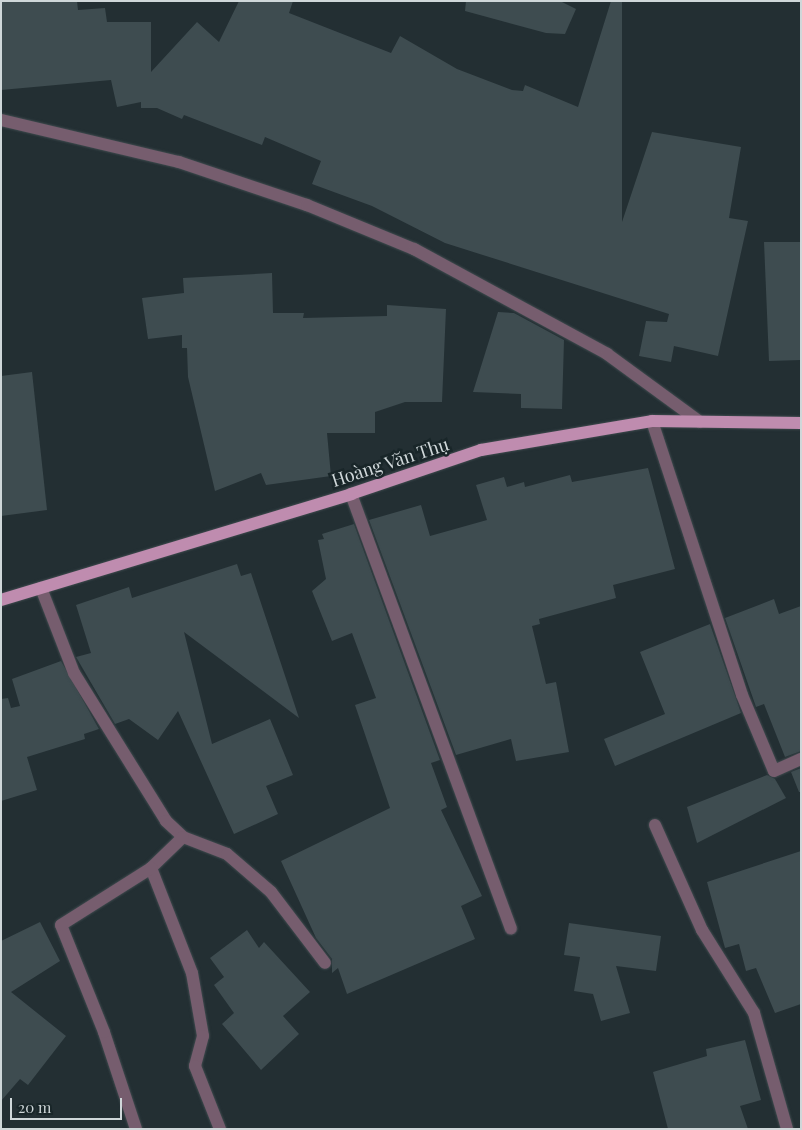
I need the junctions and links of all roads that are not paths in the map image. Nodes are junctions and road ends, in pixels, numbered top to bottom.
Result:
1 (1, 120) edge
2 (652, 421) junction
3 (700, 422) junction
4 (801, 423) edge
5 (351, 494) junction
6 (40, 588) junction
7 (1, 600) edge
8 (801, 759) edge
9 (656, 825) dead end
10 (183, 837) junction
11 (151, 868) junction
12 (511, 928) dead end
13 (325, 964) dead end
14 (136, 1129) edge
15 (220, 1129) edge
16 (787, 1129) edge

1 - 3 street
2 - 3 main road, Hoàng Văn Thụ
2 - 5 main road, Hoàng Văn Thụ
2 - 8 street
3 - 4 main road, Hoàng Văn Thụ
5 - 6 main road, Hoàng Văn Thụ
5 - 12 street
6 - 7 main road, Hoàng Văn Thụ
6 - 10 street
9 - 16 street
10 - 11 street
10 - 13 street
11 - 14 street
11 - 15 street

